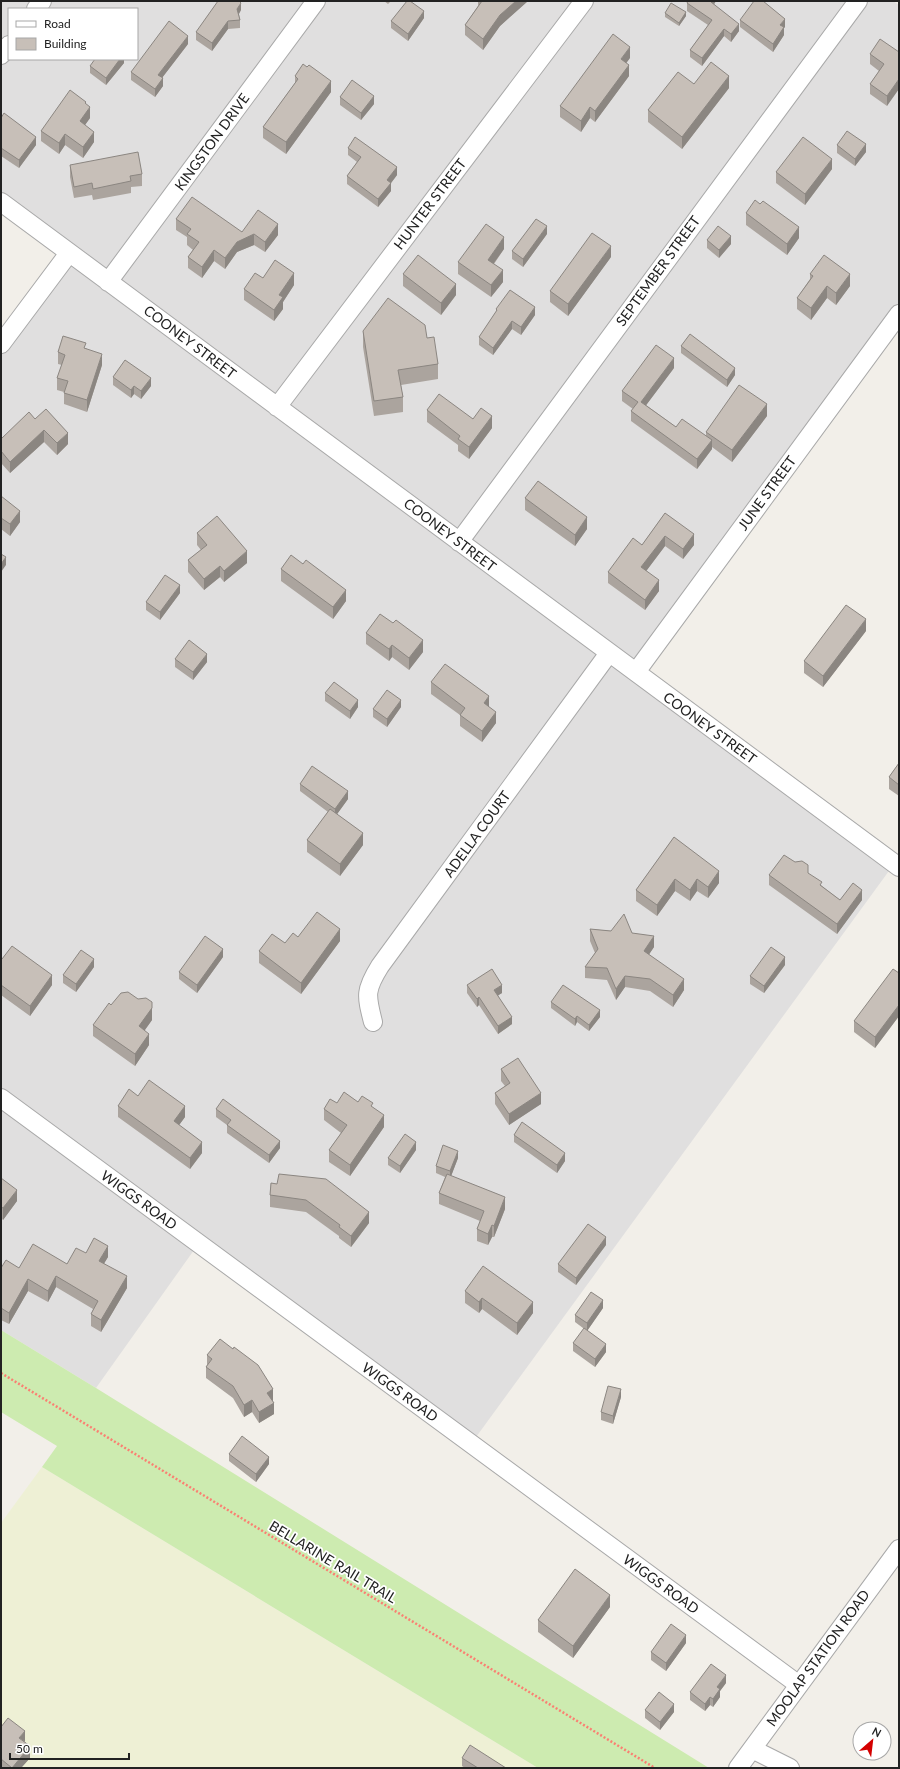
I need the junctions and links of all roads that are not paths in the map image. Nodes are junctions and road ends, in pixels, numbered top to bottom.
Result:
1 (316, 1) edge
2 (584, 1) edge
3 (858, 1) edge
4 (8, 46) edge
5 (1, 55) edge
6 (1, 202) edge
7 (69, 253) junction
8 (108, 282) junction
9 (899, 314) edge
10 (1, 344) edge
11 (277, 407) junction
12 (459, 542) junction
13 (609, 653) junction
14 (636, 672) junction
15 (899, 867) edge
16 (373, 1022) dead end
17 (1, 1098) edge
18 (899, 1548) edge
19 (799, 1685) junction
20 (752, 1749) junction
21 (738, 1768) edge
22 (790, 1768) edge

1 - 8 street, KINGSTON DRIVE
2 - 11 street, HUNTER STREET
3 - 12 street, SEPTEMBER STREET
4 - 5 street
6 - 7 street, COONEY STREET
7 - 8 street, COONEY STREET
7 - 10 street
8 - 11 street, COONEY STREET
9 - 14 street, JUNE STREET
11 - 12 street, COONEY STREET
12 - 13 street, COONEY STREET
13 - 14 street, COONEY STREET
13 - 16 street, ADELLA COURT
14 - 15 street, COONEY STREET
17 - 19 street, WIGGS ROAD
18 - 19 street, MOOLAP STATION ROAD
19 - 20 street, MOOLAP STATION ROAD
20 - 21 street, MOOLAP STATION ROAD
20 - 22 street

